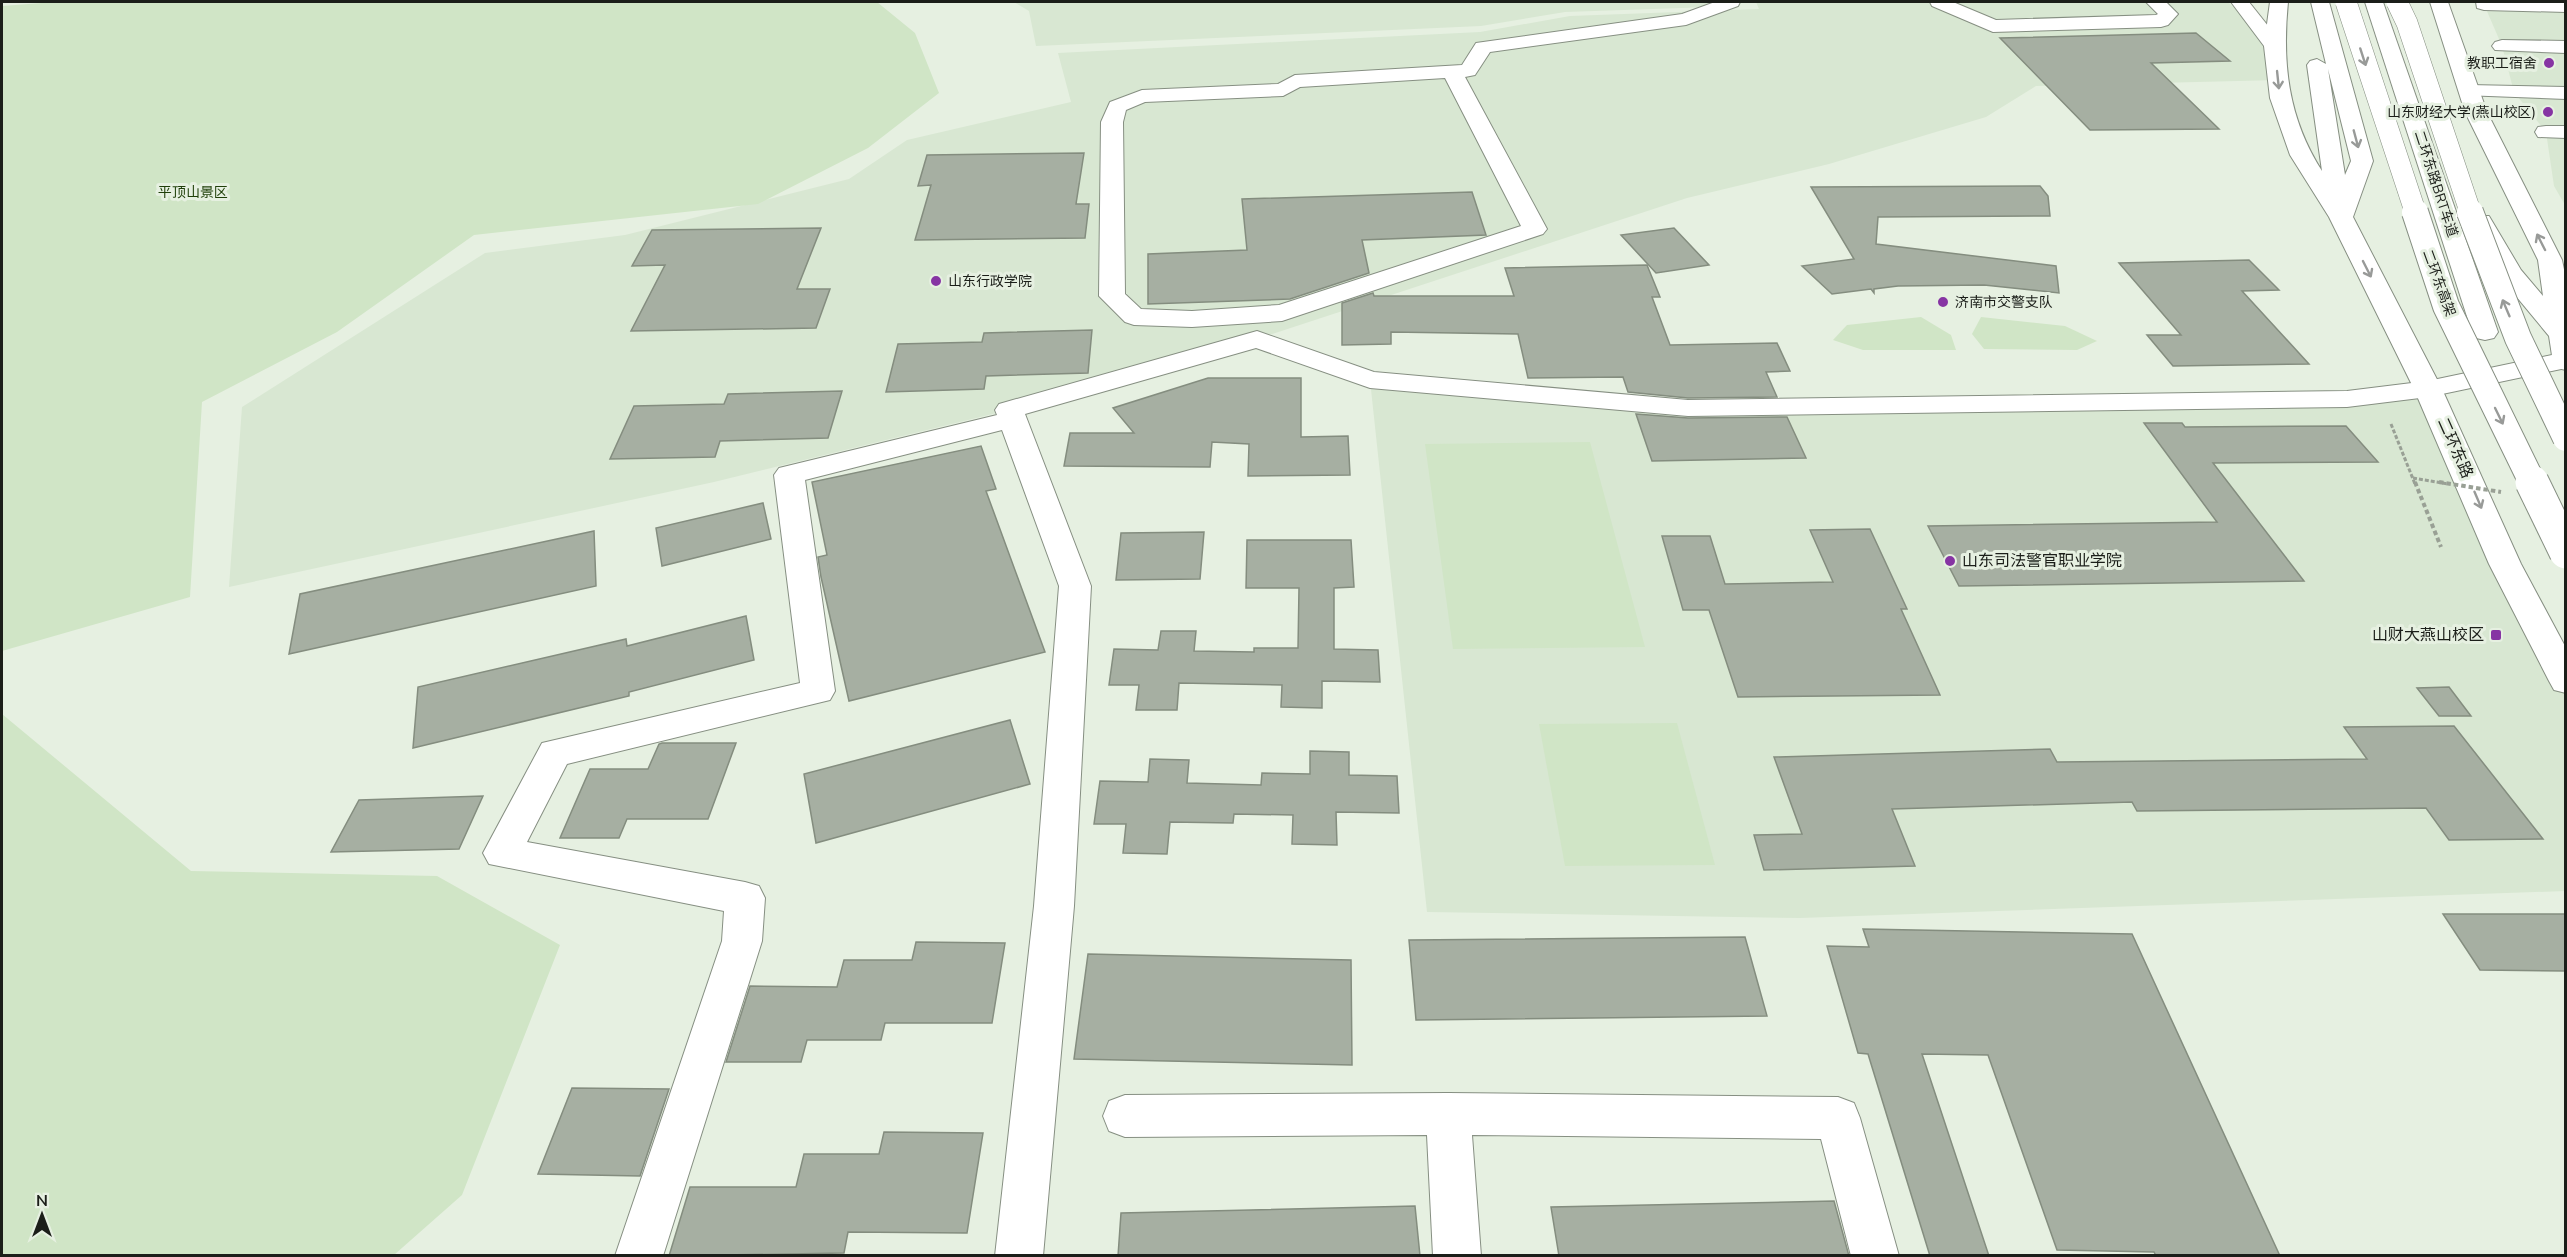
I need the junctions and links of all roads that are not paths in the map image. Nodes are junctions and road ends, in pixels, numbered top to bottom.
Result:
1 (1731, 2) edge
2 (1940, 2) edge
3 (2155, 2) edge
4 (2240, 2) edge
5 (2279, 2) edge
6 (2303, 2) edge
7 (2320, 2) edge
8 (2374, 2) edge
9 (2397, 2) edge
10 (2427, 2) edge
11 (2439, 2) edge
12 (2346, 4) edge
13 (2484, 4) dead end
14 (2565, 6) edge
15 (2274, 46) junction
16 (2502, 46) dead end
17 (2565, 47) edge
18 (1452, 72) junction
19 (2469, 91) junction
20 (2565, 93) edge
21 (2341, 217) junction
22 (2485, 332) junction
23 (2564, 354) edge
24 (2428, 390) junction
25 (1013, 419) junction
26 (2565, 438) edge
27 (2565, 552) edge
28 (2565, 681) edge
29 (1448, 1114) junction
30 (1125, 1116) dead end
31 (639, 1256) edge
32 (1019, 1256) edge
33 (1457, 1256) edge
34 (1875, 1256) edge

1 - 18 main road
2 - 3 main road
4 - 15 main road
5 - 15 main road, 二环东路
6 - 21 main road
7 -> 21 main road
8 - 22 main road, 二环东路BRT车道
9 - 23 main road
26 -> 9 main road, bridge
10 - 23 main road
11 - 19 main road
12 -> 27 main road, 二环东高架, bridge
13 - 14 main road
15 -> 21 main road, 二环东路
16 - 17 main road
18 - 18 main road
19 - 20 main road
23 -> 19 main road
21 -> 24 main road, 二环东路
22 - 23 main road
22 - 24 main road
23 - 24 main road
24 - 25 main road
24 -> 28 main road, 二环东路
25 - 31 main road
25 - 32 main road
29 - 30 main road
29 - 33 main road
29 - 34 main road

